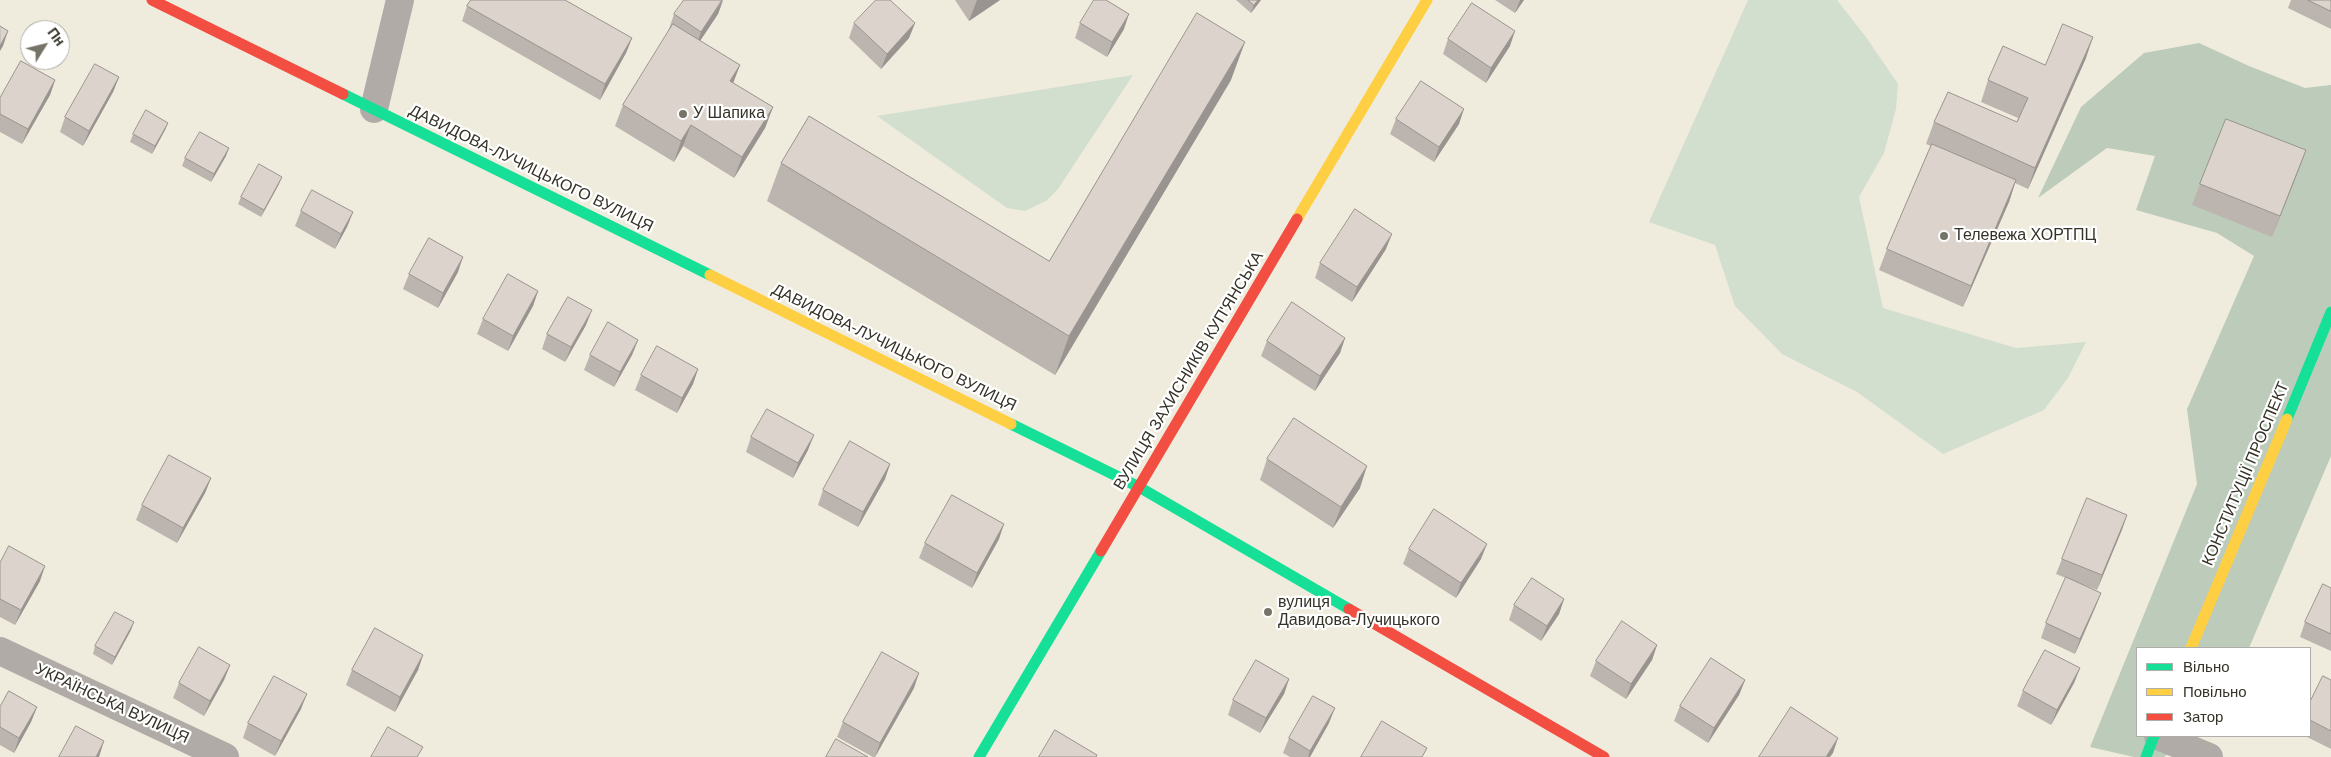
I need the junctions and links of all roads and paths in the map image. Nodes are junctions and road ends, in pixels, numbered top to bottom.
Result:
1 (152, 0) edge
2 (400, 0) edge
3 (1427, 0) edge
4 (374, 109) junction
5 (2331, 312) edge
6 (1139, 487) junction
7 (2191, 647) edge
8 (0, 651) edge
9 (2156, 737) edge
10 (2158, 737) edge
11 (225, 757) edge
12 (978, 757) edge
13 (1604, 757) edge
14 (2146, 757) edge
15 (2208, 757) edge

1 - 4 main road, ДАВИДОВА-ЛУЧИЦЬКОГО ВУЛИЦЯ
2 - 4 street
3 - 6 main road, ВУЛИЦЯ ЗАХИСНИКІВ КУП'ЯНСЬКА
4 - 6 main road, ДАВИДОВА-ЛУЧИЦЬКОГО ВУЛИЦЯ
5 - 7 main road, КОНСТИТУЦІЇ ПРОСПЕКТ
6 - 12 main road, ВУЛИЦЯ ЗАХИСНИКІВ КУП'ЯНСЬКА
6 - 13 main road, ДАВИДОВА-ЛУЧИЦЬКОГО ВУЛИЦЯ
8 - 11 street, УКРАЇНСЬКА ВУЛИЦЯ
9 - 14 main road
10 - 15 street

